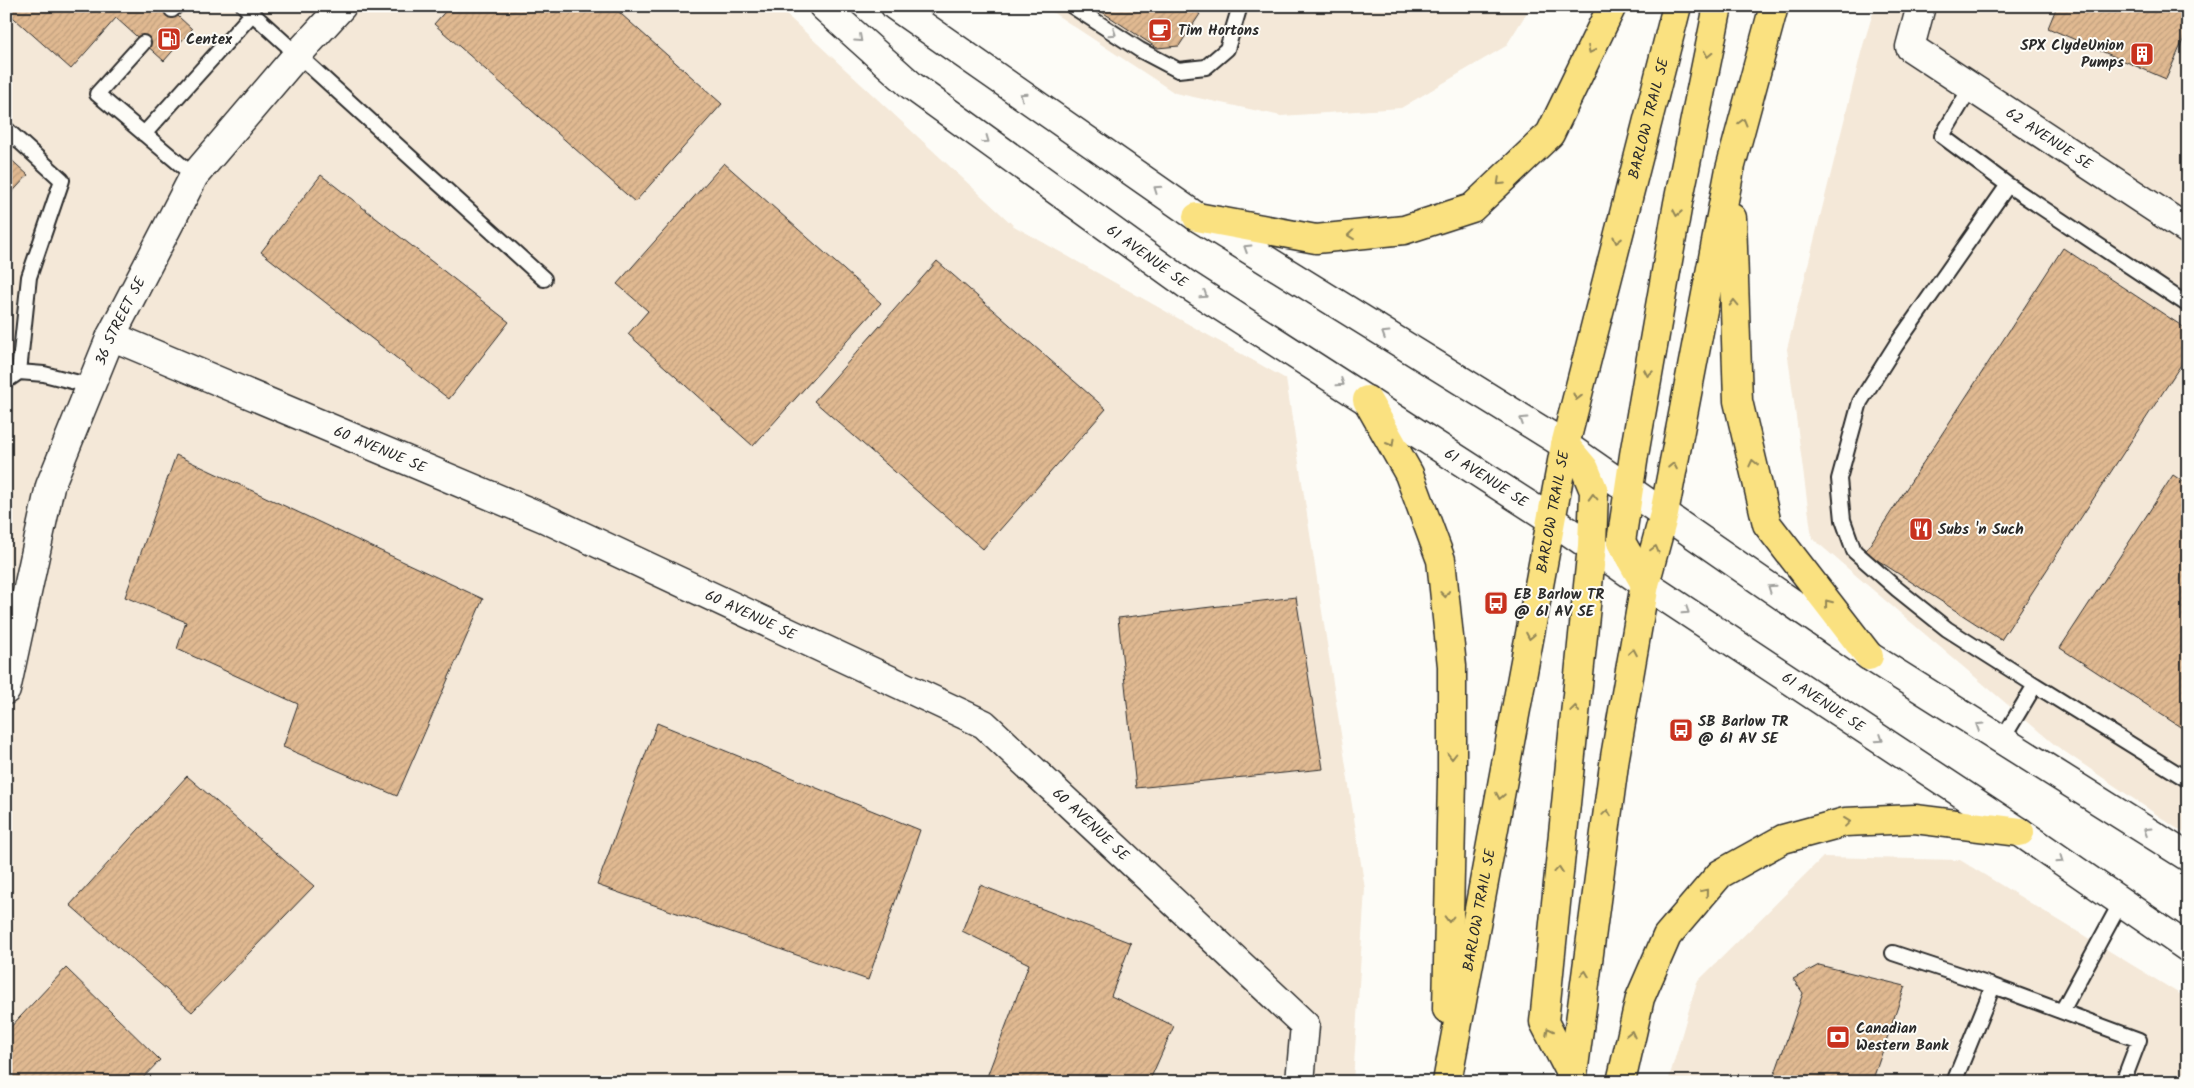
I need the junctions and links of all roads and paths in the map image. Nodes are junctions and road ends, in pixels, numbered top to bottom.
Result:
1 (342, 6) edge
2 (823, 6) edge
3 (1072, 6) edge
4 (1240, 6) edge
5 (1612, 6) edge
6 (1678, 6) edge
7 (1718, 6) edge
8 (1774, 6) edge
9 (1921, 6) edge
10 (248, 10) edge
11 (911, 10) edge
12 (143, 43) dead end
13 (297, 55) junction
14 (1971, 87) junction
15 (6, 129) edge
16 (144, 134) junction
17 (1730, 169) junction
18 (194, 176) junction
19 (2008, 185) junction
20 (1196, 217) junction
21 (2188, 230) edge
22 (544, 279) dead end
23 (2188, 305) edge
24 (111, 336) junction
25 (19, 372) junction
26 (6, 381) edge
27 (91, 386) junction
28 (1367, 400) junction
29 (1564, 445) junction
30 (1630, 490) junction
31 (1664, 514) junction
32 (1552, 520) junction
33 (1592, 546) junction
34 (1645, 584) junction
35 (1869, 656) junction
36 (2035, 685) junction
37 (6, 690) edge
38 (2002, 740) junction
39 (2188, 780) edge
40 (2020, 832) junction
41 (2188, 857) edge
42 (2122, 902) junction
43 (2188, 948) edge
44 (1893, 953) dead end
45 (1993, 986) junction
46 (2062, 1011) junction
47 (1572, 1078) edge
48 (1300, 1082) edge
49 (1446, 1082) edge
50 (1621, 1082) edge
51 (1954, 1082) edge
52 (2122, 1082) edge

1 - 13 street, 36 STREET SE
2 -> 28 street, 61 AVENUE SE
3 -> 4 lane
5 -> 20 main road
6 -> 29 main road, BARLOW TRAIL SE
7 -> 30 main road
17 -> 8 main road
9 - 14 street, 62 AVENUE SE
10 - 13 lane
10 - 16 lane
20 -> 11 street
12 - 16 lane
13 - 18 street, 36 STREET SE
13 - 22 lane
14 - 19 lane
14 - 21 street, 62 AVENUE SE
15 - 25 lane
16 - 18 lane
31 -> 17 main road
35 -> 17 main road
18 - 24 street, 36 STREET SE
19 - 23 lane
19 - 36 lane
29 -> 20 street
24 - 27 street, 36 STREET SE
24 - 48 street, 60 AVENUE SE
25 - 26 lane
25 - 27 lane
27 - 37 street, 36 STREET SE
28 - 32 street, 61 AVENUE SE
28 -> 49 main road
29 - 30 street
29 - 32 main road, BARLOW TRAIL SE
33 -> 29 main road
30 - 31 street
30 - 34 main road
34 -> 31 main road
35 -> 31 street
32 - 33 street, 61 AVENUE SE
32 -> 49 main road, BARLOW TRAIL SE
33 - 34 street, 61 AVENUE SE
47 -> 33 main road
34 -> 40 street, 61 AVENUE SE
47 -> 34 main road
38 -> 35 street
36 - 38 lane
36 - 39 lane
41 -> 38 street
40 -> 42 street, 61 AVENUE SE
50 -> 40 main road
42 - 43 street, 61 AVENUE SE
42 - 46 lane
44 - 45 lane
45 - 46 lane
45 - 51 lane
46 - 52 lane

